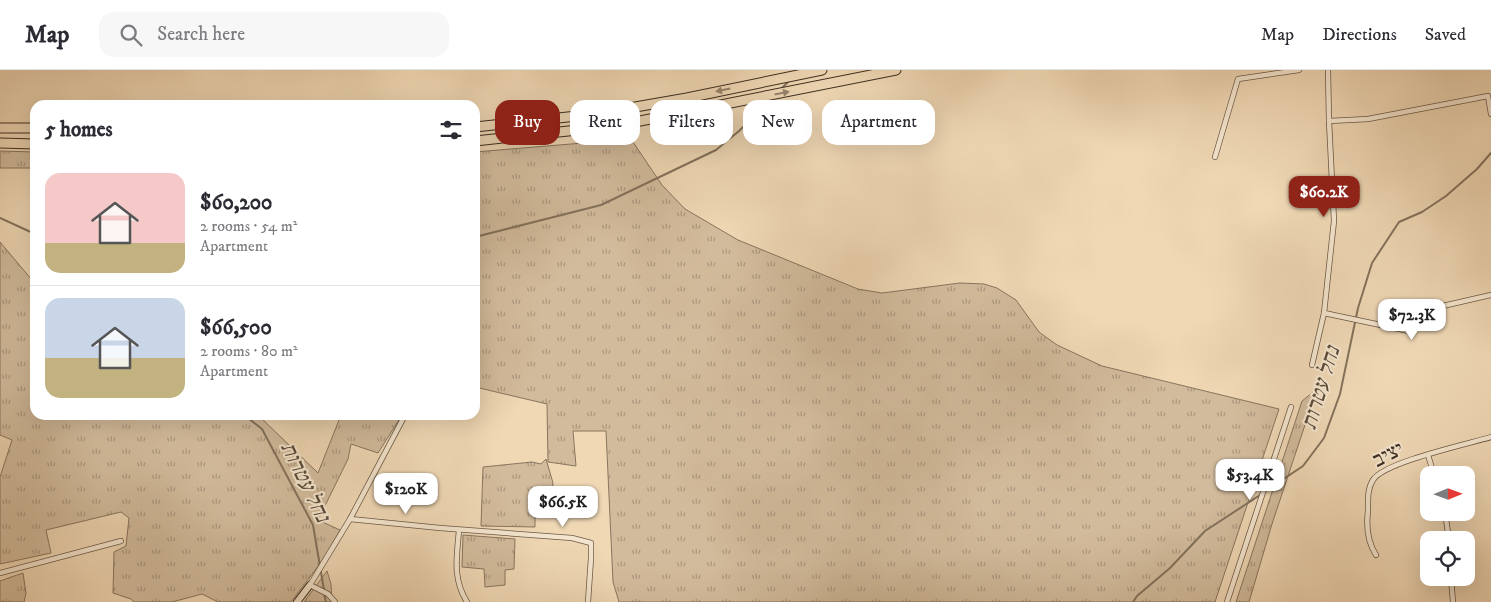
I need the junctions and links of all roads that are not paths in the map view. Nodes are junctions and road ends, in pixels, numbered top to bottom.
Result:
1 (822, 70) edge
2 (896, 70) edge
3 (1299, 70) edge
4 (1328, 70) edge
5 (1491, 114) edge
6 (1329, 120) junction
7 (480, 126) edge
8 (0, 128) edge
9 (30, 128) edge
10 (480, 140) edge
11 (0, 143) edge
12 (30, 144) edge
13 (1215, 157) dead end
14 (1491, 296) edge
15 (1324, 313) junction
16 (1312, 365) dead end
17 (1291, 407) dead end
18 (402, 420) edge
19 (1491, 437) edge
20 (1428, 455) junction
21 (1431, 466) edge
22 (350, 520) junction
23 (459, 530) junction
24 (121, 541) dead end
25 (1376, 555) dead end
26 (0, 573) edge
27 (310, 585) junction
28 (1452, 586) edge
29 (297, 602) edge
30 (335, 602) edge
31 (467, 602) edge
32 (588, 602) edge
33 (1227, 602) edge
34 (1452, 602) edge

1 -> 7 highway
10 -> 2 highway
3 - 13 street
4 - 6 street
5 - 6 street
6 - 15 street
8 - 9 highway
11 - 12 highway
14 - 15 street
15 - 16 street
17 - 33 street
18 - 22 street
19 - 20 street, יציב
20 - 21 street
20 - 25 street, יציב
22 - 23 street
22 - 27 street
23 - 31 street
23 - 32 street
24 - 26 street
27 - 29 street
27 - 30 street
28 - 34 street

